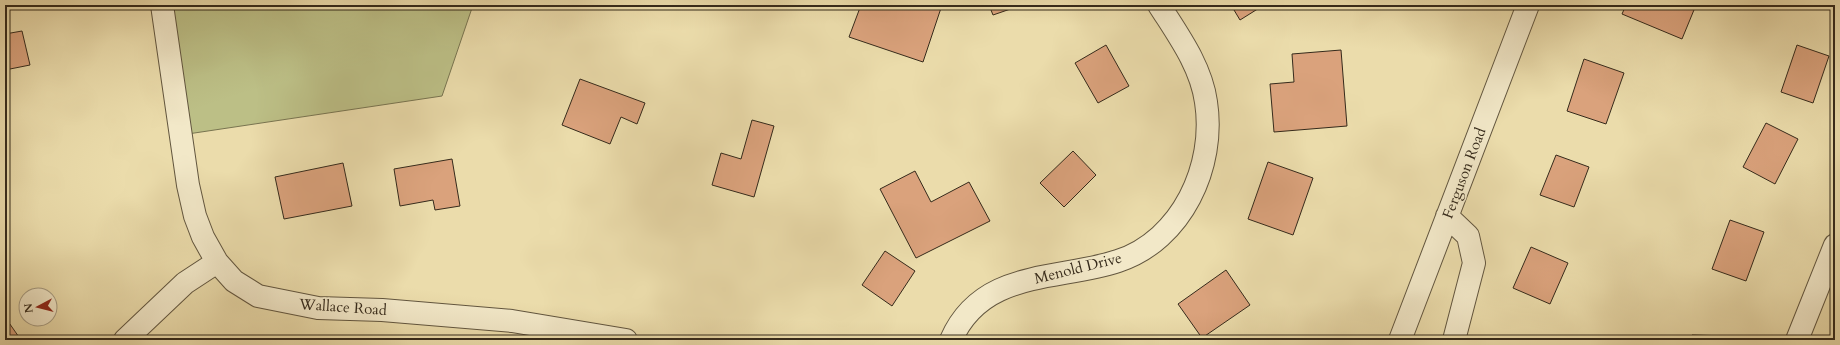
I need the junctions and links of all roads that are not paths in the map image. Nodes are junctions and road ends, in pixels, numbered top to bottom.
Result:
1 (162, 5) edge
2 (1159, 5) edge
3 (1528, 5) edge
4 (1447, 216) junction
5 (1835, 245) edge
6 (217, 262) junction
7 (125, 340) edge
8 (626, 340) edge
9 (951, 340) edge
10 (1400, 340) edge
11 (1454, 340) edge
12 (1797, 340) edge

1 - 6 street, Wallace Road
2 - 9 street, Menold Drive
3 - 4 street, Ferguson Road
4 - 10 street, Ferguson Road
4 - 11 street
5 - 12 street
6 - 7 street
6 - 8 street, Wallace Road

